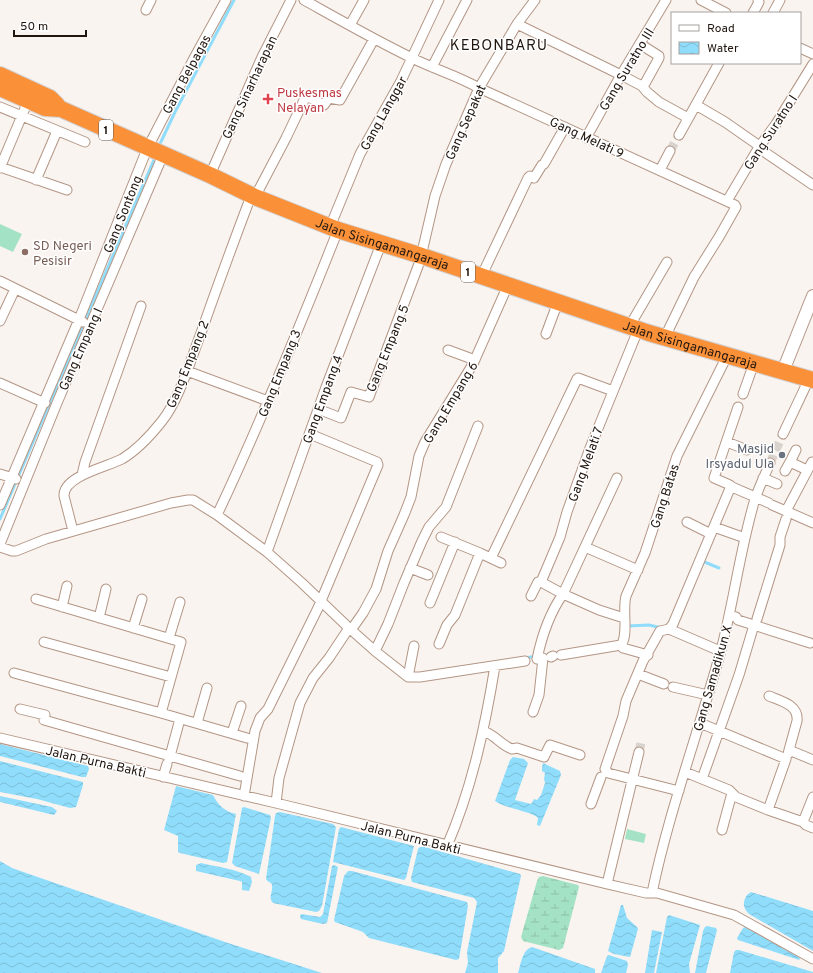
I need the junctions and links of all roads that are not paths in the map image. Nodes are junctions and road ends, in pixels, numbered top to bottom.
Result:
1 (151, 0) edge
2 (226, 0) edge
3 (291, 0) edge
4 (304, 0) edge
5 (364, 0) edge
6 (439, 0) edge
7 (467, 0) edge
8 (535, 0) edge
9 (666, 0) edge
10 (701, 0) edge
11 (758, 0) edge
12 (780, 0) edge
13 (146, 10) dead end
14 (724, 12) edge
15 (754, 12) edge
16 (774, 12) edge
17 (517, 24) junction
18 (350, 25) junction
19 (374, 39) junction
20 (640, 44) junction
21 (801, 48) edge
22 (813, 54) edge
23 (412, 58) junction
24 (718, 64) edge
25 (813, 64) edge
26 (432, 67) junction
27 (621, 74) junction
28 (0, 75) edge
29 (642, 87) junction
30 (0, 88) edge
31 (479, 88) junction
32 (28, 101) junction
33 (696, 105) junction
34 (0, 107) edge
35 (61, 109) junction
36 (22, 116) junction
37 (688, 118) junction
38 (565, 127) junction
39 (57, 131) junction
40 (679, 135) tunnel mouth
41 (586, 138) junction
42 (85, 142) dead end
43 (759, 146) junction
44 (670, 151) tunnel mouth
45 (155, 152) junction
46 (0, 166) edge
47 (660, 170) junction
48 (210, 175) junction
49 (36, 180) junction
50 (813, 185) edge
51 (67, 190) dead end
52 (253, 196) junction
53 (727, 200) junction
54 (334, 228) junction
55 (380, 245) junction
56 (422, 256) junction
57 (667, 262) dead end
58 (481, 277) junction
59 (0, 281) edge
60 (508, 285) junction
61 (15, 288) junction
62 (813, 296) edge
63 (558, 302) junction
64 (141, 306) dead end
65 (0, 322) edge
66 (85, 323) junction
67 (633, 328) junction
68 (546, 334) dead end
69 (665, 338) junction
70 (448, 350) dead end
71 (727, 356) junction
72 (475, 360) junction
73 (754, 363) junction
74 (187, 371) junction
75 (783, 371) junction
76 (811, 379) edge
77 (0, 384) edge
78 (613, 391) junction
79 (743, 394) dead end
80 (50, 401) junction
81 (268, 401) junction
82 (738, 407) dead end
83 (318, 409) junction
84 (478, 426) dead end
85 (310, 434) junction
86 (783, 434) tunnel mouth
87 (727, 442) junction
88 (747, 450) dead end
89 (796, 450) dead end
90 (790, 462) junction
91 (812, 462) edge
92 (770, 463) tunnel mouth
93 (807, 470) junction
94 (785, 471) dead end
95 (0, 474) edge
96 (82, 475) junction
97 (617, 478) dead end
98 (764, 478) junction
99 (18, 480) junction
100 (777, 484) dead end
101 (731, 486) junction
102 (756, 497) junction
103 (0, 505) edge
104 (787, 514) junction
105 (217, 515) junction
106 (687, 522) dead end
107 (813, 523) edge
108 (712, 530) junction
109 (73, 531) junction
110 (441, 537) dead end
111 (745, 538) junction
112 (455, 542) junction
113 (0, 545) edge
114 (585, 547) junction
115 (267, 552) junction
116 (480, 553) junction
117 (491, 558) junction
118 (501, 563) dead end
119 (410, 568) junction
120 (638, 570) junction
121 (428, 575) dead end
122 (540, 582) junction
123 (68, 586) dead end
124 (106, 589) dead end
125 (563, 594) junction
126 (531, 596) dead end
127 (36, 599) dead end
128 (142, 599) dead end
129 (321, 600) junction
130 (180, 602) dead end
131 (430, 603) dead end
132 (62, 607) junction
133 (729, 615) junction
134 (99, 618) junction
135 (624, 618) junction
136 (755, 624) junction
137 (133, 628) junction
138 (350, 629) junction
139 (669, 629) junction
140 (169, 638) junction
141 (812, 641) edge
142 (44, 642) dead end
143 (622, 643) junction
144 (439, 644) dead end
145 (414, 646) dead end
146 (374, 651) junction
147 (720, 651) junction
148 (648, 655) junction
149 (543, 658) junction
150 (495, 666) junction
151 (14, 673) dead end
152 (638, 674) junction
153 (171, 677) junction
154 (408, 677) junction
155 (207, 688) dead end
156 (708, 695) junction
157 (769, 696) dead end
158 (241, 706) dead end
159 (20, 709) dead end
160 (533, 712) dead end
161 (161, 713) junction
162 (180, 719) junction
163 (197, 723) junction
164 (700, 723) junction
165 (483, 731) junction
166 (719, 731) junction
167 (232, 734) junction
168 (0, 738) edge
169 (247, 738) dead end
170 (790, 750) junction
171 (639, 752) tunnel mouth
172 (580, 755) dead end
173 (168, 759) junction
174 (786, 759) junction
175 (813, 760) edge
176 (603, 772) junction
177 (685, 772) junction
178 (240, 776) dead end
179 (163, 777) junction
180 (631, 779) junction
181 (702, 779) junction
182 (679, 791) junction
183 (732, 793) junction
184 (244, 796) junction
185 (813, 797) edge
186 (276, 803) junction
187 (591, 804) dead end
188 (768, 810) junction
189 (803, 822) junction
190 (813, 828) edge
191 (722, 830) dead end
192 (447, 846) junction
193 (607, 884) junction
194 (652, 893) junction
195 (813, 959) edge

1 - 13 street
2 - 45 street, Gang Belpagas
3 - 48 street, Gang Sinarharapan
4 - 18 street, Gang Melati 9
5 - 18 street
6 - 23 street, Gang Langgar
7 - 26 street
8 - 17 street, Gang Sepakat
9 - 20 street, Gang Suratno III
10 - 14 street
11 - 15 street
12 - 16 street
17 - 27 street
17 - 31 street, Gang Sepakat
18 - 19 street, Gang Melati 9
19 - 23 street, Gang Melati 9
19 - 52 street, Gang Empang 2
20 - 27 street, Gang Suratno III
20 - 29 street
21 - 22 street
23 - 26 street, Gang Melati 9
23 - 54 street, Gang Langgar
24 - 33 street
25 - 43 street, Gang Suratno I
26 - 31 street, Gang Melati 9
27 - 29 street
27 - 41 street, Gang Suratno III
28 - 35 highway, Jalan Sisingamangaraja / 1
29 - 37 street
30 - 32 highway, Jalan Sisingamangaraja / 1
31 - 38 street, Gang Melati 9
31 - 56 street, Gang Sepakat
32 - 35 highway, Jalan Sisingamangaraja / 1
32 - 36 street
33 - 37 street
33 - 43 street
34 - 36 street
35 - 45 highway, Jalan Sisingamangaraja / 1
36 - 39 street
36 - 46 street
37 - 40 street
38 - 41 street, Gang Melati 9
38 - 58 street
39 - 42 street
39 - 49 street
41 - 47 street, Gang Melati 9
43 - 50 street
43 - 53 street, Gang Suratno I
44 - 47 street
45 - 48 highway, Jalan Sisingamangaraja / 1
45 - 66 street, Gang Sontong
45 - 66 street, Gang Empang I
46 - 49 street
47 - 53 street, Gang Melati 9
48 - 52 highway, Jalan Sisingamangaraja / 1
49 - 51 street
52 - 54 highway, Jalan Sisingamangaraja / 1
52 - 74 street, Gang Empang 2
53 - 69 street
54 - 55 highway, Jalan Sisingamangaraja / 1
54 - 81 street, Gang Empang 3
55 - 56 highway, Jalan Sisingamangaraja / 1
55 - 83 street, Gang Empang 4
56 - 58 highway, Jalan Sisingamangaraja / 1
56 - 83 street, Gang Empang 5
57 - 67 street, Gang Melati 7
58 - 60 highway, Jalan Sisingamangaraja / 1
59 - 61 street
60 - 63 highway, Jalan Sisingamangaraja / 1
60 - 72 street, Gang Empang 6
61 - 65 street
61 - 66 street
62 - 75 street
63 - 67 highway, Jalan Sisingamangaraja / 1
63 - 68 street
64 - 96 street
66 - 80 street, Gang Empang I
67 - 69 highway, Jalan Sisingamangaraja / 1
67 - 78 street, Gang Melati 7
69 - 71 highway, Jalan Sisingamangaraja / 1
70 - 72 street
71 - 73 highway, Jalan Sisingamangaraja / 1
71 - 120 street, Gang Batas
72 - 138 street, Gang Empang 6
73 - 75 highway, Jalan Sisingamangaraja / 1
73 - 79 street
74 - 81 street
74 - 96 street, Gang Empang 2
75 - 76 highway, 1
76 - 86 street
77 - 80 street
78 - 117 street
78 - 122 street, Gang Melati 7
80 - 99 street, Gang Empang I
80 - 99 street
81 - 105 street, Gang Empang 3
82 - 87 street
83 - 85 street, Gang Empang 4
84 - 119 street
85 - 115 street, Gang Empang 4
85 - 129 street
87 - 88 street
87 - 101 street
89 - 90 street
90 - 93 street
90 - 94 street
91 - 93 street
92 - 98 street, Gang Samadikun X
93 - 104 street
95 - 99 street
96 - 109 street, Gang Empang 2
97 - 114 street
98 - 100 street
98 - 102 street, Gang Samadikun X
99 - 103 street
99 - 113 street, Gang Empang I
101 - 102 street
101 - 108 street
102 - 104 street
102 - 111 street, Gang Samadikun X
104 - 107 street
104 - 136 street
105 - 109 street
105 - 115 street
106 - 108 street
108 - 111 street
108 - 139 street
109 - 113 street
110 - 112 street
111 - 133 street, Gang Samadikun X
112 - 116 street
112 - 131 street
114 - 120 street
114 - 125 street
115 - 129 street
116 - 117 street
116 - 144 street
117 - 118 street
119 - 121 street
119 - 146 street
120 - 135 street, Gang Batas
122 - 125 street
122 - 126 street, Gang Melati 7
123 - 132 street
124 - 134 street
125 - 135 street
125 - 149 street
127 - 132 street
128 - 137 street
129 - 138 street
129 - 184 street
130 - 140 street
132 - 134 street
133 - 136 street
133 - 147 street, Gang Samadikun X
134 - 137 street
135 - 143 street, Gang Batas
136 - 141 street
136 - 166 street
137 - 140 street
138 - 146 street
138 - 186 street, Gang Empang 6
139 - 147 street
139 - 148 street
140 - 153 street
142 - 153 street
143 - 148 street
143 - 149 street
145 - 154 street
146 - 154 street
147 - 156 street, Gang Samadikun X
148 - 152 street
149 - 150 street
149 - 160 street
150 - 154 street
150 - 165 street
151 - 161 street
152 - 156 street
152 - 176 street
153 - 161 street
155 - 163 street
156 - 164 street, Gang Samadikun X
157 - 170 street
158 - 167 street
159 - 173 street
161 - 162 street
162 - 163 street
162 - 173 street
163 - 167 street
164 - 166 street
164 - 177 street, Gang Samadikun X
165 - 172 street
165 - 192 street
166 - 174 street
166 - 181 street
167 - 169 street
168 - 179 street, Jalan Purna Bakti
170 - 174 street
170 - 175 street
171 - 180 street
173 - 178 street
173 - 179 street
174 - 188 street
176 - 180 street
176 - 187 street
177 - 181 street
177 - 182 street, Gang Samadikun X
179 - 184 street, Jalan Purna Bakti
180 - 182 street
180 - 193 street
181 - 183 street
182 - 194 street, Gang Samadikun X
183 - 188 street
183 - 191 street
184 - 186 street, Jalan Purna Bakti
185 - 189 street
186 - 192 street, Jalan Purna Bakti
188 - 189 street
189 - 190 street
192 - 193 street, Jalan Purna Bakti
193 - 194 street, Jalan Purna Bakti
194 - 195 street, Jalan Purna Bakti

